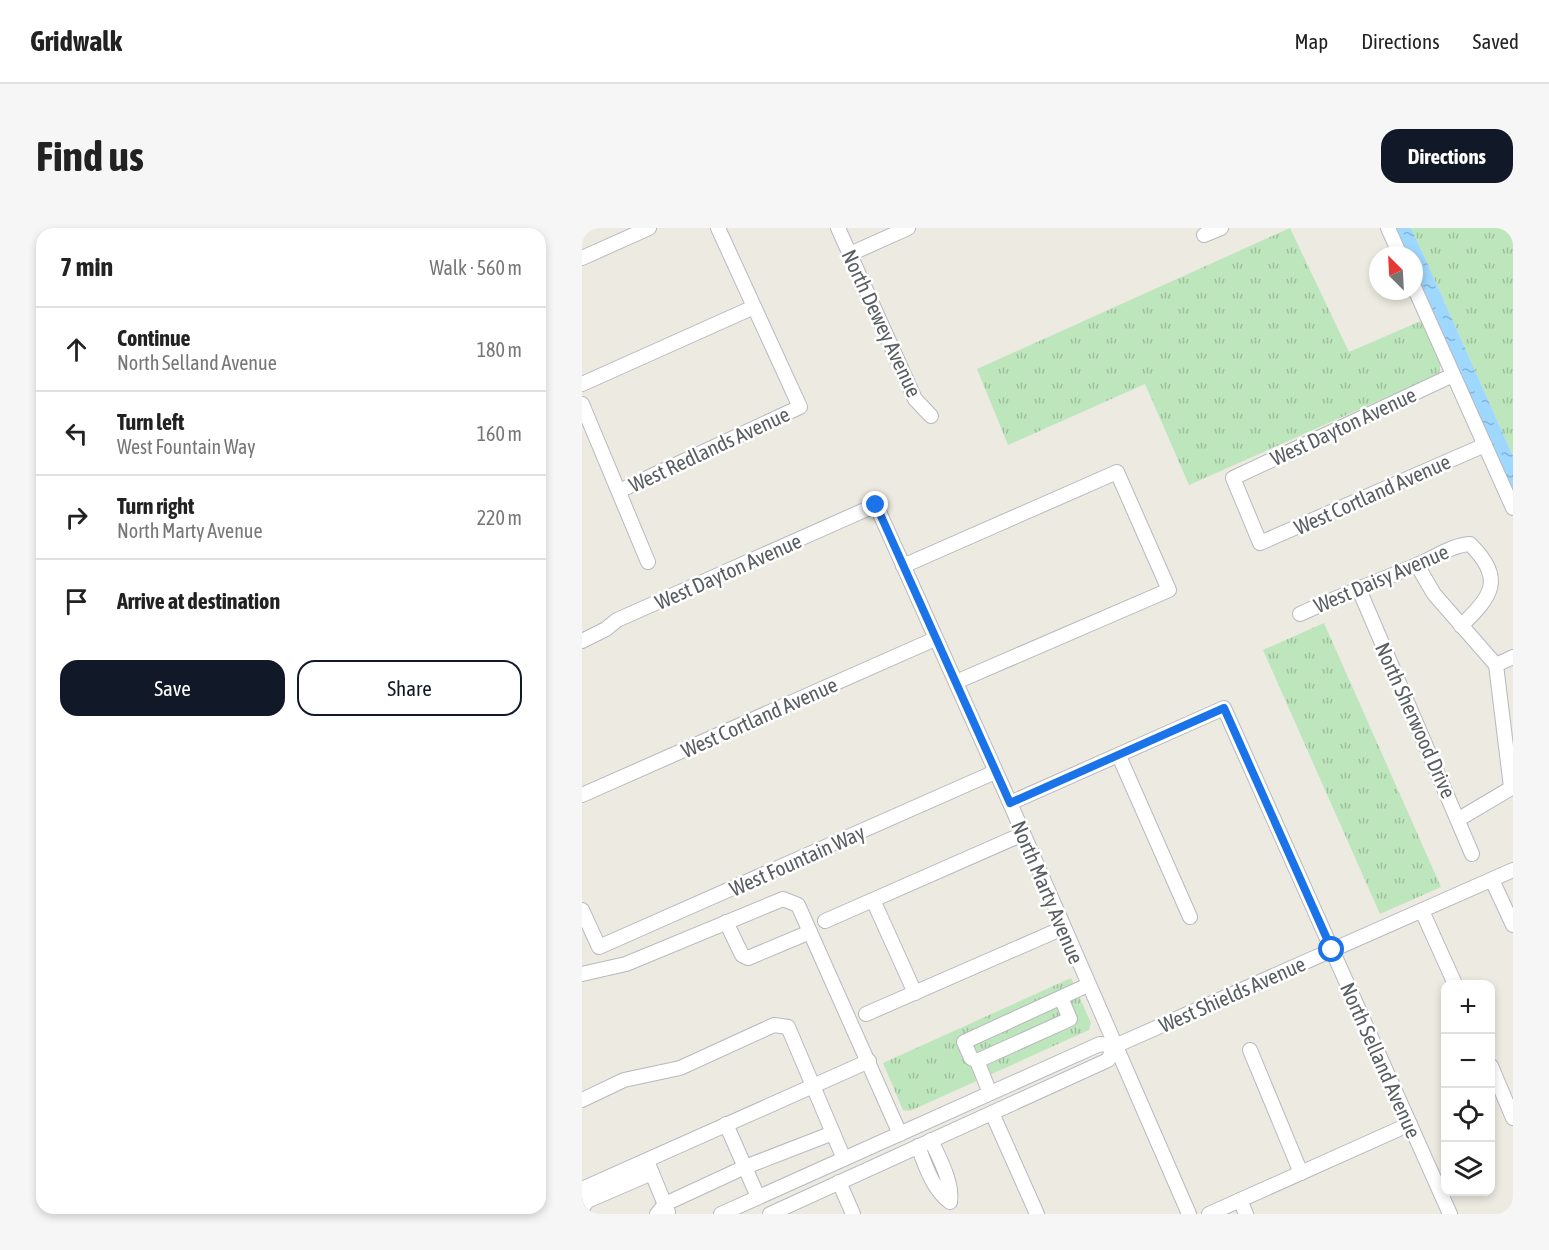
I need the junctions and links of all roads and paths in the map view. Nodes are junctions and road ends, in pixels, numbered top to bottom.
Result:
1 (649, 228) edge
2 (718, 228) edge
3 (838, 228) edge
4 (908, 228) edge
5 (1221, 228) edge
6 (1388, 228) edge
7 (1204, 235) dead end
8 (1396, 246) edge
9 (850, 254) junction
10 (582, 258) edge
11 (1420, 300) edge
12 (754, 307) junction
13 (1453, 375) junction
14 (582, 384) edge
15 (582, 404) edge
16 (931, 416) dead end
17 (1485, 445) junction
18 (619, 491) junction
19 (876, 505) joint
20 (1513, 508) edge
21 (1260, 543) joint
22 (648, 562) dead end
23 (1417, 565) junction
24 (903, 566) junction
25 (1358, 587) junction
26 (1300, 614) dead end
27 (1461, 626) junction
28 (935, 639) junction
29 (582, 640) edge
30 (1513, 657) edge
31 (1496, 665) junction
32 (956, 682) junction
33 (1507, 711) edge
34 (1119, 756) junction
35 (995, 772) junction
36 (1512, 787) edge
37 (582, 795) edge
38 (1010, 803) junction
39 (1459, 819) junction
40 (1023, 834) junction
41 (1472, 854) dead end
42 (1513, 870) edge
43 (1492, 880) junction
44 (873, 900) junction
45 (582, 910) edge
46 (1422, 911) junction
47 (1190, 917) dead end
48 (825, 921) dead end
49 (726, 922) junction
50 (1513, 925) edge
51 (1063, 928) junction
52 (810, 932) junction
53 (1332, 950) junction
54 (582, 974) edge
55 (1453, 980) edge
56 (1088, 986) junction
57 (915, 993) junction
58 (1061, 998) junction
59 (867, 1014) dead end
60 (1115, 1046) junction
61 (1250, 1050) dead end
62 (869, 1061) junction
63 (977, 1061) junction
64 (1495, 1075) edge
65 (813, 1085) junction
66 (990, 1093) junction
67 (582, 1100) edge
68 (992, 1113) junction
69 (1513, 1118) edge
70 (726, 1124) junction
71 (1410, 1124) junction
72 (833, 1133) junction
73 (900, 1134) junction
74 (931, 1140) junction
75 (918, 1146) junction
76 (844, 1159) junction
77 (649, 1167) junction
78 (745, 1167) junction
79 (1301, 1173) junction
80 (799, 1179) junction
81 (832, 1184) junction
82 (758, 1197) junction
83 (585, 1200) edge
84 (1240, 1200) junction
85 (952, 1208) edge
86 (663, 1211) edge
87 (721, 1214) edge
88 (755, 1214) edge
89 (770, 1214) edge
90 (853, 1214) edge
91 (1037, 1214) edge
92 (1189, 1214) edge
93 (1209, 1214) edge
94 (1246, 1214) edge
95 (1450, 1214) edge

1 - 10 street
2 - 12 street
3 - 9 street, North Dewey Avenue
4 - 9 street
5 - 7 street
6 - 8 street
9 - 16 street, North Dewey Avenue
11 - 13 street
12 - 14 street
12 - 18 street, West Redlands Avenue
13 - 17 street
13 - 21 street, West Dayton Avenue
15 - 18 street
17 - 20 street
17 - 21 street, West Cortland Avenue
18 - 22 street
19 - 24 street, North Marty Avenue
19 - 29 street, West Dayton Avenue
23 - 25 street, West Daisy Avenue
23 - 27 street
23 - 27 street, West Daisy Avenue
24 - 28 street, North Marty Avenue
24 - 32 street
25 - 26 street, West Daisy Avenue
25 - 39 street, North Sherwood Drive
27 - 31 street
28 - 32 street, North Marty Avenue
28 - 37 street, West Cortland Avenue
30 - 31 street
31 - 33 street
32 - 35 street, North Marty Avenue
33 - 36 street
34 - 38 street
34 - 47 street
34 - 53 street, North Selland Avenue
35 - 38 street, North Marty Avenue
35 - 45 street, West Fountain Way
36 - 39 street
38 - 40 street, North Marty Avenue
39 - 41 street, North Sherwood Drive
40 - 44 street
40 - 51 street, North Marty Avenue
42 - 43 street, West Shields Avenue
43 - 46 street, West Shields Avenue
43 - 50 street
44 - 48 street
44 - 57 street
46 - 53 street, West Shields Avenue
46 - 55 street
49 - 52 street
49 - 52 street
49 - 54 street
51 - 56 street, North Marty Avenue
51 - 57 street
52 - 62 street
53 - 60 street, West Shields Avenue
53 - 71 street, North Selland Avenue
56 - 58 street
56 - 60 street, North Marty Avenue
57 - 59 street
58 - 63 street
58 - 63 street
60 - 66 street, West Shields Avenue
60 - 68 street, West Shields Avenue
60 - 92 street, North Marty Avenue
61 - 79 street
62 - 65 street
62 - 73 street
63 - 66 street
64 - 69 street
65 - 67 street
65 - 70 street
65 - 72 street
66 - 73 street, West Shields Avenue
68 - 74 street, West Shields Avenue
68 - 91 street
70 - 77 street
70 - 78 street
71 - 79 street
71 - 95 street, North Selland Avenue
72 - 76 street
72 - 78 street
73 - 76 street, West Shields Avenue
73 - 81 street
74 - 75 street, West Shields Avenue
74 - 85 street
75 - 81 street, West Shields Avenue
75 - 85 street
76 - 80 street, West Shields Avenue
77 - 83 street
77 - 86 street
78 - 82 street
78 - 86 street
79 - 84 street
80 - 82 street, West Shields Avenue
80 - 88 street
81 - 89 street, West Shields Avenue
81 - 90 street
82 - 87 street, West Shields Avenue
84 - 93 street
84 - 94 street

